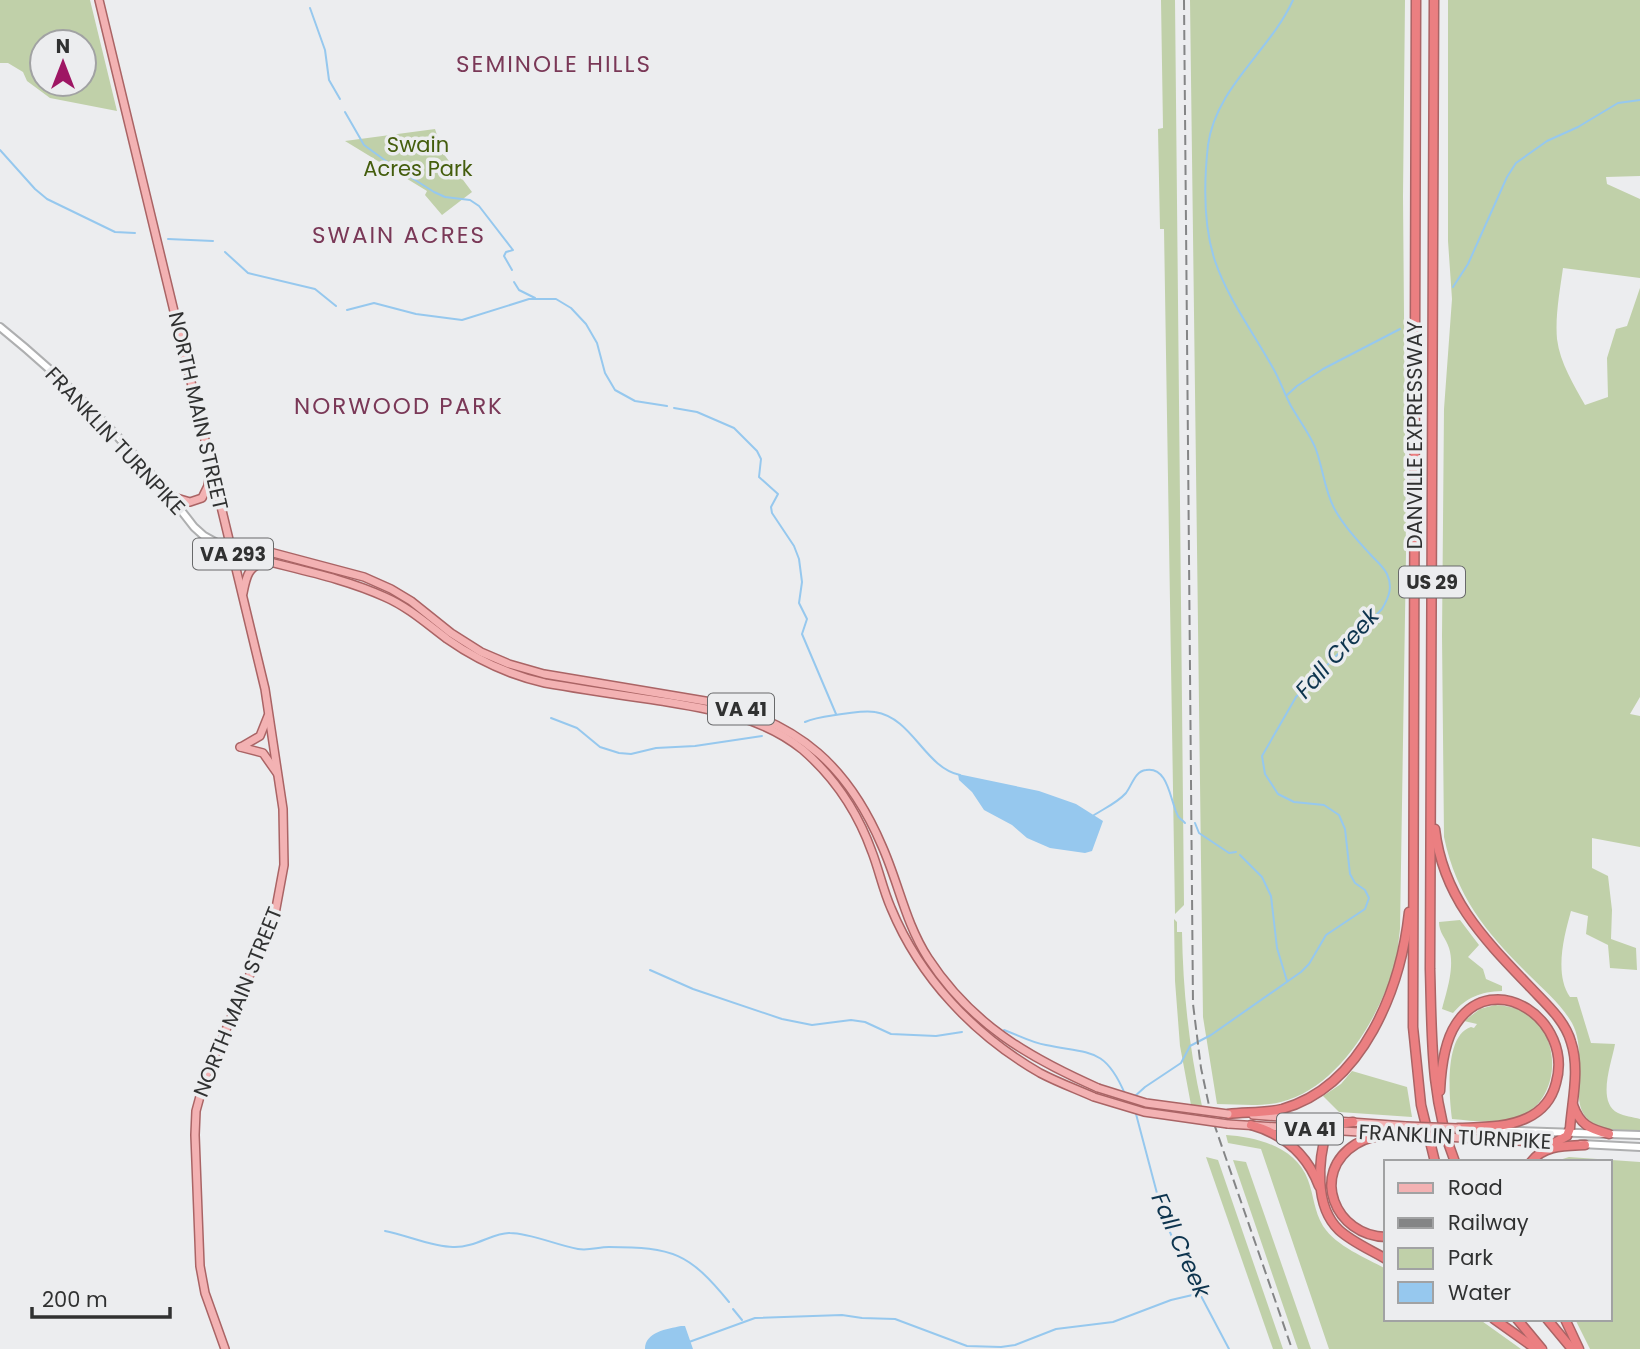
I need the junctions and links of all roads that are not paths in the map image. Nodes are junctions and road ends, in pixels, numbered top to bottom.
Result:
1 (99, 0) edge
2 (1416, 0) edge
3 (1434, 0) edge
4 (0, 327) edge
5 (208, 450) junction
6 (170, 496) junction
7 (233, 552) junction
8 (272, 563) junction
9 (243, 597) junction
10 (268, 707) junction
11 (280, 781) junction
12 (1431, 795) junction
13 (1413, 874) junction
14 (1572, 1102) junction
15 (1228, 1114) junction
16 (1353, 1122) junction
17 (1251, 1125) junction
18 (1458, 1128) junction
19 (1443, 1129) junction
20 (1327, 1130) junction
21 (1569, 1133) junction
22 (1393, 1134) junction
23 (1609, 1134) junction
24 (1640, 1135) edge
25 (1555, 1143) junction
26 (1585, 1144) junction
27 (1640, 1147) edge
28 (1433, 1160) edge
29 (1454, 1160) edge
30 (1533, 1160) edge
31 (1321, 1192) junction
32 (1384, 1237) edge
33 (1384, 1258) edge
34 (1497, 1321) edge
35 (1519, 1321) edge
36 (1549, 1321) edge
37 (1566, 1321) edge
38 (225, 1349) edge
39 (1535, 1349) edge
40 (1542, 1349) edge
41 (1572, 1349) edge
42 (1578, 1349) edge

1 - 5 main road, NORTH MAIN STREET / VA 293
2 - 13 highway, DANVILLE EXPRESSWAY / US 29
3 - 12 highway, DANVILLE EXPRESSWAY / US 29
4 - 6 main road, FRANKLIN TURNPIKE
5 - 6 main road
5 - 7 main road, NORTH MAIN STREET / VA 293
6 - 7 main road, FRANKLIN TURNPIKE
7 - 8 main road, FRANKLIN TURNPIKE
7 - 9 main road, NORTH MAIN STREET / VA 293
7 - 15 main road, FRANKLIN TURNPIKE / VA 41, bridge
8 - 9 main road
8 - 17 main road, FRANKLIN TURNPIKE / VA 41, bridge
9 - 10 main road, NORTH MAIN STREET / VA 293
10 - 11 main road, NORTH MAIN STREET / VA 293
10 - 11 main road
11 - 38 main road, NORTH MAIN STREET / VA 293
12 - 14 highway
12 - 19 highway, DANVILLE EXPRESSWAY / US 29
13 - 15 highway
13 - 28 highway, DANVILLE EXPRESSWAY / US 29
14 - 21 highway
14 - 23 highway
15 - 16 main road, FRANKLIN TURNPIKE / VA 41
16 - 18 main road, FRANKLIN TURNPIKE / VA 41, bridge
16 - 20 highway
17 - 20 main road, FRANKLIN TURNPIKE / VA 41
17 - 31 highway
18 - 19 highway
18 - 21 main road, FRANKLIN TURNPIKE / VA 41
19 - 29 highway, DANVILLE EXPRESSWAY / US 29
20 - 22 main road, FRANKLIN TURNPIKE / VA 41
20 - 31 highway
21 - 23 main road, FRANKLIN TURNPIKE / VA 41
21 - 25 highway
22 - 25 main road, FRANKLIN TURNPIKE / VA 41, bridge
22 - 32 highway
23 - 24 main road, FRANKLIN TURNPIKE / VA 41
25 - 26 main road, FRANKLIN TURNPIKE / VA 41
26 - 27 main road, FRANKLIN TURNPIKE / VA 41
26 - 30 highway
31 - 33 highway
34 - 39 highway
35 - 40 highway
36 - 41 highway
37 - 42 highway

